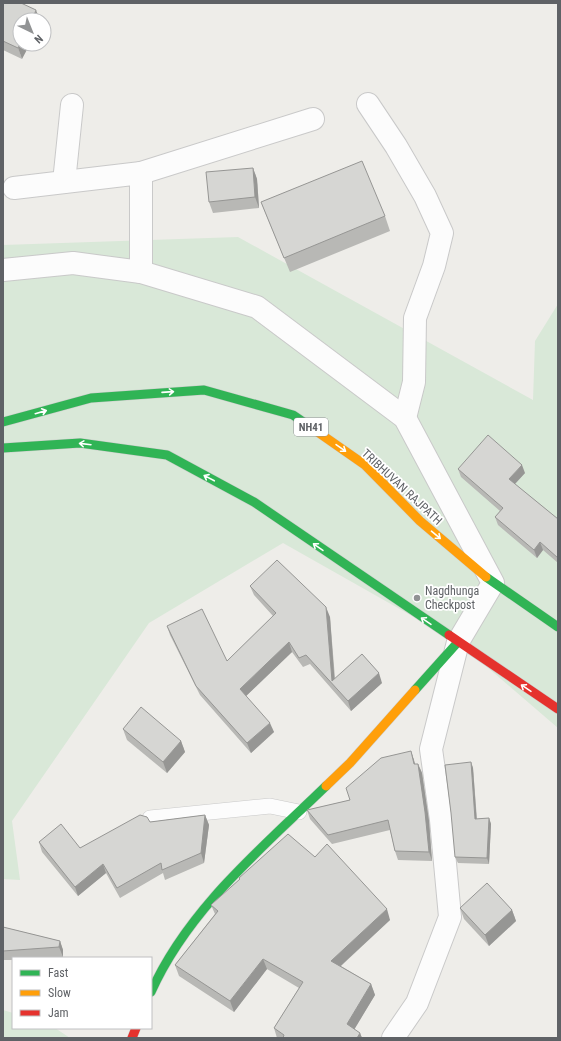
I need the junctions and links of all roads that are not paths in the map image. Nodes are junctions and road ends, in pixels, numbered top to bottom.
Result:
1 (368, 104) dead end
2 (72, 106) dead end
3 (313, 119) dead end
4 (141, 173) junction
5 (64, 182) junction
6 (14, 188) dead end
7 (3, 270) edge
8 (141, 272) junction
9 (405, 418) junction
10 (3, 422) edge
11 (3, 448) edge
12 (493, 583) junction
13 (558, 627) edge
14 (458, 642) junction
15 (558, 709) edge
16 (299, 812) junction
17 (150, 818) dead end
18 (152, 990) edge
19 (393, 1038) edge

1 - 9 street
2 - 5 street
3 - 4 street
4 - 5 street
4 - 8 street
5 - 6 street
7 - 8 street
8 - 9 street
9 - 12 street
10 -> 12 main road, TRIBHUVAN RAJPATH / NH41
14 -> 11 main road
12 - 13 main road, TRIBHUVAN RAJPATH / NH41
12 - 14 street
15 -> 14 main road
14 - 16 main road
14 - 19 street
16 - 17 lane
16 - 18 main road

